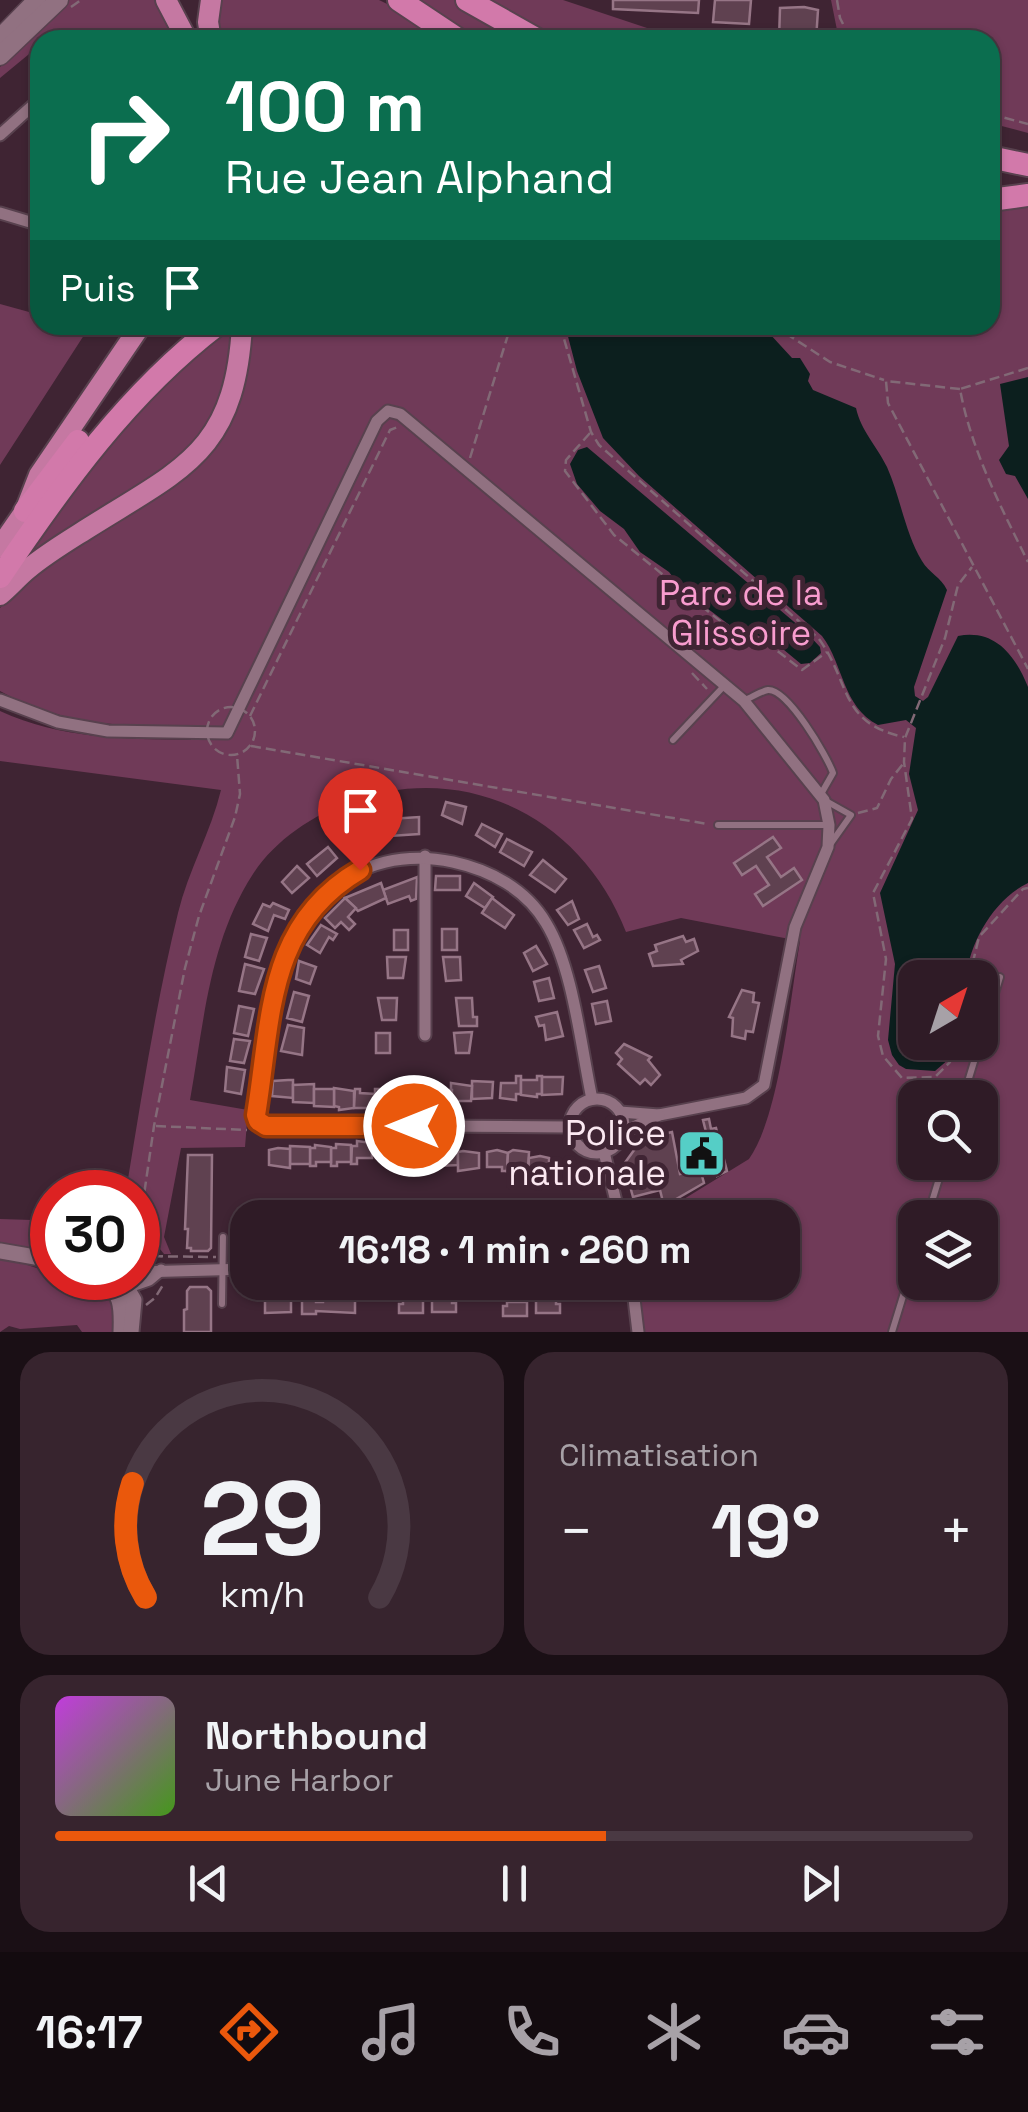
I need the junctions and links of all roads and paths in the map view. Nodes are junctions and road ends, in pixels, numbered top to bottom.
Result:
1 (37, 0) edge
2 (59, 0) edge
3 (166, 0) edge
4 (212, 0) edge
5 (398, 0) edge
6 (467, 0) edge
7 (837, 0) edge
8 (182, 30) edge
9 (209, 30) edge
10 (444, 30) edge
11 (520, 30) edge
12 (846, 30) edge
13 (0, 38) edge
14 (0, 56) edge
15 (30, 108) edge
16 (1000, 117) edge
17 (1028, 124) edge
18 (0, 135) edge
19 (1000, 159) edge
20 (1028, 165) edge
21 (1000, 175) edge
22 (1028, 180) edge
23 (1028, 195) edge
24 (1000, 199) edge
25 (0, 213) edge
26 (30, 222) edge
27 (135, 335) edge
28 (183, 335) edge
29 (206, 335) edge
30 (241, 335) edge
31 (508, 335) edge
32 (563, 335) edge
33 (788, 335) edge
34 (1028, 368) edge
35 (886, 380) junction
36 (960, 390) junction
37 (400, 428) dead end
38 (591, 432) junction
39 (467, 470) junction
40 (25, 511) junction
41 (0, 547) edge
42 (1028, 562) edge
43 (972, 567) junction
44 (0, 577) edge
45 (0, 595) edge
46 (828, 652) junction
47 (682, 664) dead end
48 (1028, 669) edge
49 (725, 685) junction
50 (715, 697) junction
51 (0, 700) edge
52 (744, 701) junction
53 (250, 716) dead end
54 (905, 738) junction
55 (673, 740) dead end
56 (251, 746) dead end
57 (237, 755) dead end
58 (904, 762) junction
59 (822, 797) junction
60 (851, 815) junction
61 (718, 825) joint
62 (829, 825) junction
63 (828, 847) junction
64 (425, 856) junction
65 (1028, 888) edge
66 (973, 960) edge
67 (1000, 977) dead end
68 (998, 984) edge
69 (425, 1035) dead end
70 (950, 1060) edge
71 (592, 1099) junction
72 (620, 1112) junction
73 (660, 1115) junction
74 (262, 1123) junction
75 (154, 1126) junction
76 (569, 1127) junction
77 (623, 1132) junction
78 (604, 1152) junction
79 (148, 1170) edge
80 (616, 1200) edge
81 (223, 1237) dead end
82 (0, 1251) edge
83 (18, 1256) junction
84 (30, 1257) edge
85 (160, 1258) edge
86 (30, 1260) edge
87 (223, 1264) junction
88 (230, 1265) edge
89 (160, 1270) edge
90 (122, 1300) edge
91 (126, 1300) edge
92 (634, 1300) edge
93 (902, 1300) edge
94 (222, 1304) dead end
95 (121, 1332) edge
96 (131, 1332) edge
97 (638, 1332) edge
98 (892, 1332) edge

1 - 13 main road
2 - 14 main road
3 - 8 highway
4 - 9 highway
5 - 10 highway
6 - 11 highway
7 - 12 path
15 - 18 street
16 - 17 path
19 - 20 highway
21 - 22 highway
23 - 24 highway
25 - 26 street
27 - 40 highway
28 - 40 highway
29 - 44 highway
30 - 45 highway
31 - 39 path
32 - 38 path
33 - 35 path
34 - 36 path
35 - 36 path
35 - 43 path
36 - 42 path
37 - 53 path
38 - 46 path
38 - 46 path
39 - 49 street
39 - 51 street
40 - 41 highway
43 - 48 path
43 - 54 path
46 - 54 path
47 - 50 path
49 - 50 lane
49 - 52 street
50 - 55 lane
52 - 59 street
52 - 59 lane
54 - 58 path
56 - 61 path
57 - 75 path
58 - 60 path
58 - 70 path
59 - 60 lane
59 - 62 street
60 - 63 lane
61 - 62 lane
62 - 63 street
63 - 73 street
64 - 69 street
64 - 71 street
64 - 74 street
65 - 66 path
67 - 68 lane
71 - 72 street
71 - 76 street
72 - 73 street
72 - 77 street
73 - 77 street
74 - 75 path
74 - 76 street
75 - 79 path
76 - 78 street
77 - 78 street
78 - 80 street
81 - 87 lane
82 - 83 street
83 - 84 street
83 - 86 street
85 - 87 path
87 - 88 street
87 - 89 street
87 - 94 lane
90 - 95 street
91 - 96 street
92 - 97 street
93 - 98 lane

